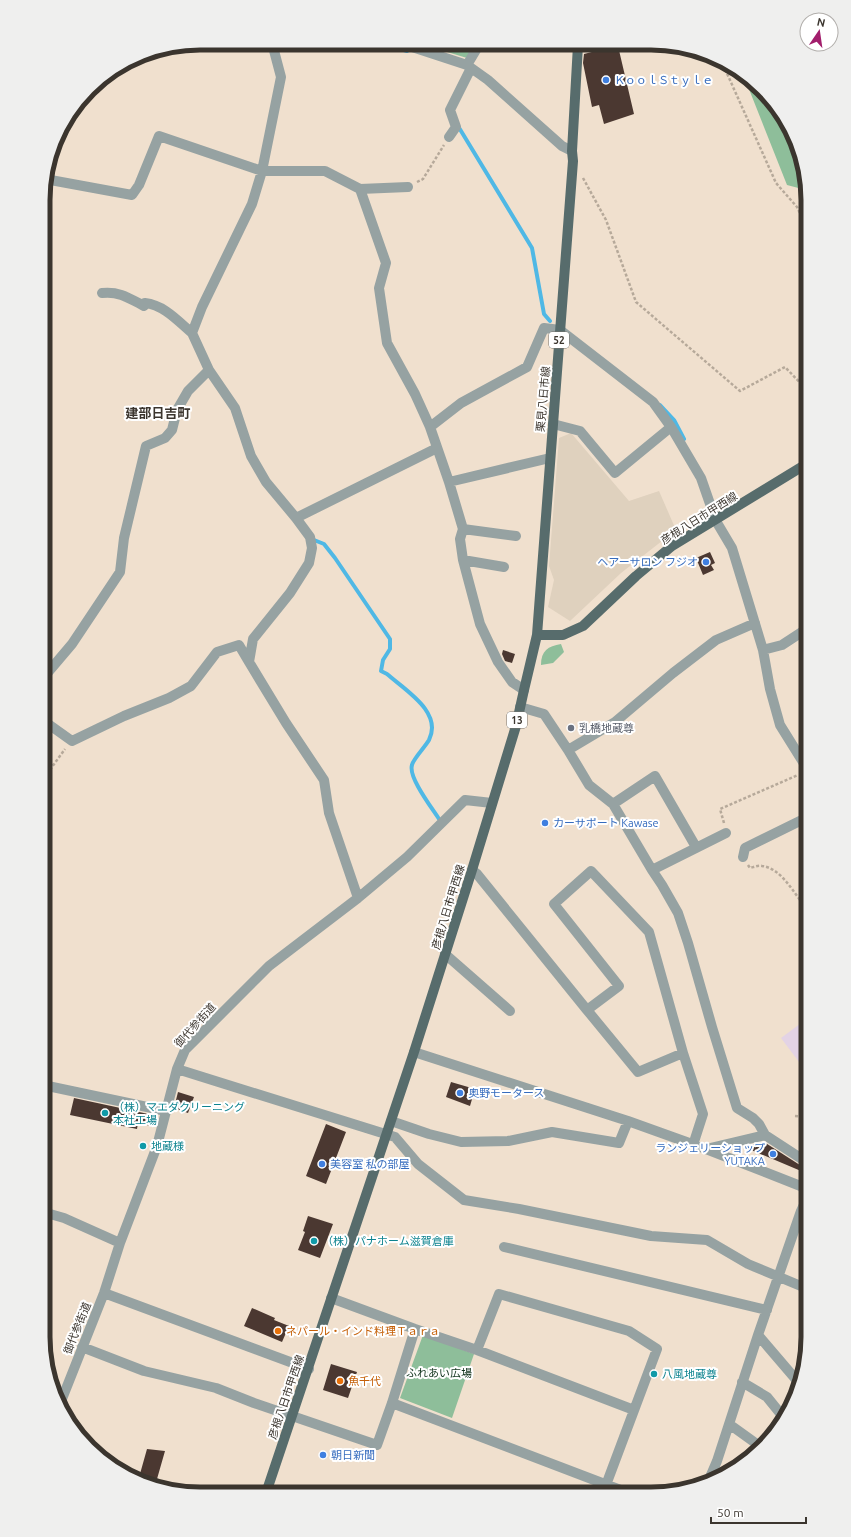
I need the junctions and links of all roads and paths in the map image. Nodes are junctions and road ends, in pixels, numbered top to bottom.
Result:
1 (274, 50) edge
2 (422, 50) edge
3 (477, 50) edge
4 (578, 50) edge
5 (469, 66) junction
6 (725, 70) edge
7 (448, 137) joint
8 (573, 156) junction
9 (262, 171) junction
10 (51, 180) edge
11 (408, 187) joint
12 (360, 189) junction
13 (801, 215) edge
14 (102, 293) dead end
15 (560, 330) junction
16 (192, 332) junction
17 (209, 370) junction
18 (801, 384) edge
19 (553, 424) junction
20 (430, 427) junction
21 (671, 427) junction
22 (437, 448) junction
23 (550, 458) junction
24 (801, 467) edge
25 (449, 482) junction
26 (296, 518) junction
27 (716, 521) junction
28 (463, 529) junction
29 (516, 536) dead end
30 (463, 560) junction
31 (504, 567) dead end
32 (755, 623) junction
33 (801, 633) edge
34 (537, 635) junction
35 (763, 650) junction
36 (249, 662) junction
37 (50, 670) edge
38 (524, 690) junction
39 (520, 707) junction
40 (50, 725) edge
41 (72, 741) junction
42 (568, 750) junction
43 (801, 759) edge
44 (50, 769) edge
45 (492, 803) junction
46 (613, 804) junction
47 (801, 821) edge
48 (726, 833) dead end
49 (696, 847) junction
50 (743, 857) dead end
51 (472, 870) junction
52 (652, 870) junction
53 (358, 898) junction
54 (446, 954) junction
55 (587, 1010) junction
56 (510, 1011) dead end
57 (414, 1052) junction
58 (682, 1053) junction
59 (177, 1069) junction
60 (50, 1087) edge
61 (166, 1111) junction
62 (795, 1116) dead end
63 (801, 1116) edge
64 (391, 1120) junction
65 (628, 1121) junction
66 (386, 1135) junction
67 (765, 1135) junction
68 (693, 1145) junction
69 (706, 1148) junction
70 (801, 1158) edge
71 (801, 1186) edge
72 (801, 1211) edge
73 (50, 1214) edge
74 (120, 1243) junction
75 (504, 1247) dead end
76 (778, 1276) junction
77 (801, 1286) edge
78 (104, 1292) junction
79 (331, 1298) junction
80 (767, 1310) junction
81 (415, 1329) junction
82 (758, 1335) junction
83 (82, 1347) junction
84 (477, 1350) junction
85 (309, 1369) junction
86 (795, 1379) edge
87 (742, 1382) junction
88 (63, 1397) edge
89 (392, 1403) junction
90 (634, 1410) junction
91 (780, 1413) edge
92 (291, 1416) junction
93 (729, 1424) junction
94 (756, 1444) edge
95 (711, 1475) edge
96 (606, 1485) junction
97 (268, 1487) edge
98 (612, 1487) edge

1 - 9 street
2 - 5 street
3 - 5 street
4 - 8 main road, 栗見八日市線 / 52
5 - 7 street
5 - 8 street
6 - 13 path
7 - 11 path
8 - 15 main road, 栗見八日市線 / 52
8 - 18 path
9 - 10 street
9 - 12 street
9 - 16 street
11 - 12 street
12 - 20 street
14 - 16 street
15 - 19 main road, 栗見八日市線 / 52
15 - 20 street
15 - 21 street
16 - 17 street
17 - 26 street
17 - 37 street
19 - 21 street
19 - 23 main road, 栗見八日市線 / 52
20 - 22 street
21 - 27 street
22 - 25 street
22 - 26 street
23 - 25 street
23 - 34 main road, 栗見八日市線 / 52
24 - 27 main road, 彦根八日市甲西線
25 - 28 street
26 - 36 street
27 - 32 street
27 - 34 main road, 彦根八日市甲西線
28 - 29 street
28 - 30 street
30 - 31 street
30 - 38 street
32 - 35 street
32 - 42 street
33 - 35 street
34 - 38 main road, 彦根八日市甲西線 / 13
35 - 43 street
36 - 41 street
36 - 53 street
38 - 39 main road, 彦根八日市甲西線 / 13
39 - 42 street
39 - 45 main road, 彦根八日市甲西線 / 13
40 - 41 street
41 - 44 path
42 - 46 street
45 - 51 main road, 彦根八日市甲西線 / 13
45 - 53 street, 御代参街道
46 - 49 street
46 - 52 street
47 - 50 street
48 - 49 street
49 - 52 street
51 - 54 main road, 彦根八日市甲西線 / 13
51 - 55 street
52 - 67 street
53 - 59 street, 御代参街道
54 - 56 street
54 - 57 main road, 彦根八日市甲西線 / 13
55 - 58 street
55 - 58 street
57 - 64 main road, 彦根八日市甲西線 / 13
57 - 65 street
58 - 68 street
59 - 61 street, 御代参街道
59 - 66 street
60 - 61 street
61 - 74 street, 御代参街道
62 - 63 path
64 - 65 street
64 - 66 main road, 彦根八日市甲西線 / 13
65 - 68 street
66 - 76 street
66 - 79 main road, 彦根八日市甲西線 / 13
67 - 69 street
67 - 70 street
68 - 69 street
69 - 71 street
72 - 76 street
73 - 74 street
74 - 78 street, 御代参街道
75 - 80 street
76 - 77 street
76 - 80 street
78 - 83 street, 御代参街道
78 - 85 street
79 - 81 street
79 - 85 main road, 彦根八日市甲西線 / 13
80 - 82 street
81 - 84 street
81 - 89 street
82 - 86 street
82 - 87 street
83 - 88 street, 御代参街道
83 - 92 street
84 - 90 street
84 - 90 street
85 - 92 main road, 彦根八日市甲西線 / 13
87 - 91 street
87 - 93 street
89 - 92 street
89 - 96 street
90 - 96 street
92 - 97 main road, 彦根八日市甲西線 / 13
93 - 94 street
93 - 95 street
96 - 98 street

